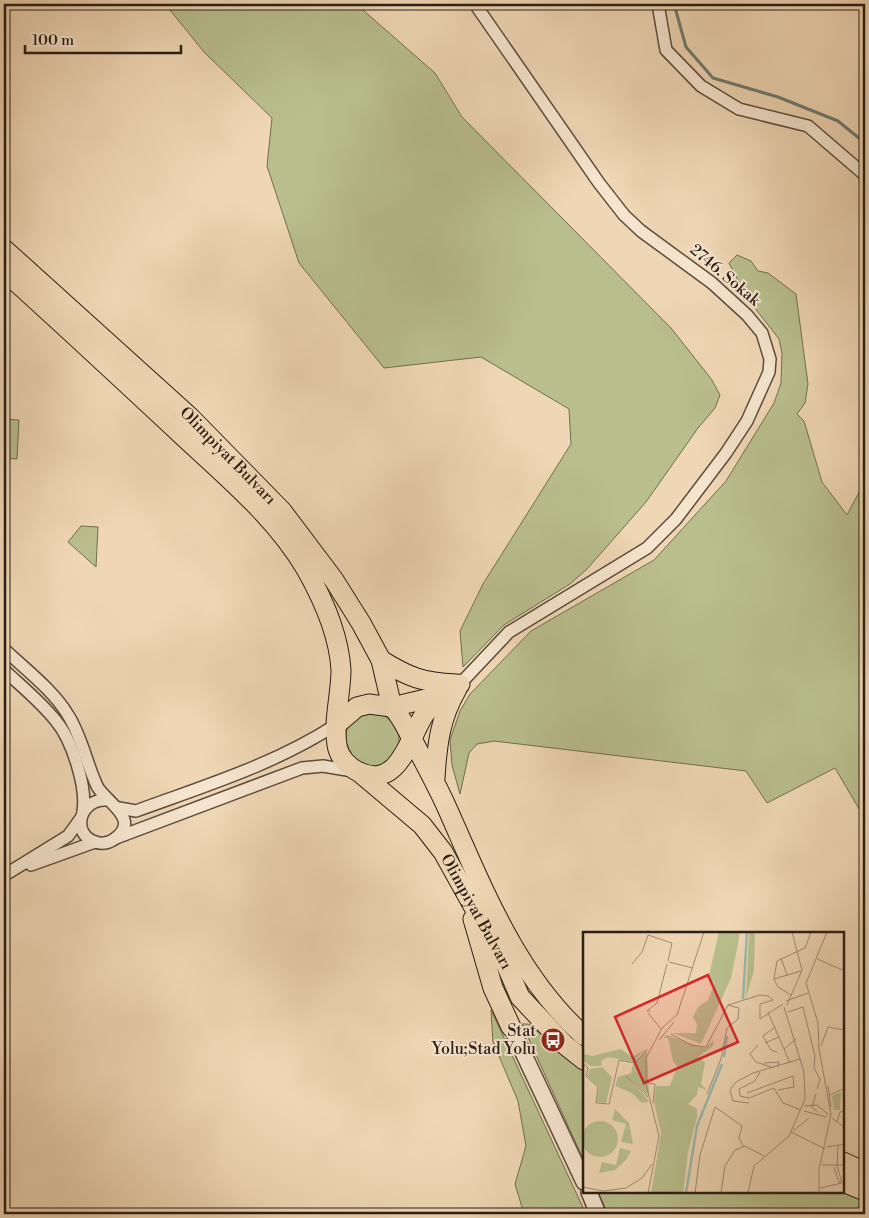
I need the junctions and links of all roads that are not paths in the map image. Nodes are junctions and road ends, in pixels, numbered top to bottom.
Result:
1 (475, 4) edge
2 (658, 4) edge
3 (865, 175) edge
4 (4, 249) edge
5 (4, 271) edge
6 (4, 649) edge
7 (381, 660) junction
8 (4, 670) edge
9 (460, 684) junction
10 (392, 707) junction
11 (338, 724) junction
12 (411, 737) junction
13 (358, 771) junction
14 (435, 780) junction
15 (107, 800) junction
16 (119, 808) junction
17 (82, 815) junction
18 (116, 838) junction
19 (95, 842) junction
20 (466, 893) junction
21 (508, 938) junction
22 (507, 967) junction
23 (532, 1010) junction
24 (511, 1027) junction
25 (583, 1035) edge
26 (583, 1059) edge
27 (844, 1162) edge
28 (865, 1172) edge
29 (583, 1180) edge
30 (844, 1182) edge
31 (865, 1191) edge
32 (588, 1193) edge
33 (598, 1214) edge

1 - 9 street, 2746. Sokak
2 - 3 street
4 - 7 main road, Olimpiyat Bulvarı
5 - 11 main road, Olimpiyat Bulvarı
6 - 15 street
7 - 9 main road
7 - 10 main road, Olimpiyat Bulvarı
8 - 17 street
9 - 10 main road
9 - 12 main road
9 - 14 main road
10 - 11 main road
10 - 12 main road
11 - 13 main road
11 - 16 street
12 - 13 main road
12 - 14 main road, Olimpiyat Bulvarı
13 - 18 street
13 - 20 main road, Olimpiyat Bulvarı
14 - 21 main road, Olimpiyat Bulvarı
15 - 16 street
15 - 17 street
16 - 18 street
17 - 19 street
17 - 19 street
18 - 19 street
20 - 22 main road, Olimpiyat Bulvarı
20 - 24 main road
21 - 22 main road
21 - 25 main road, Olimpiyat Bulvarı
22 - 23 main road, Olimpiyat Bulvarı
22 - 24 main road
23 - 24 main road
23 - 26 main road, Olimpiyat Bulvarı
24 - 29 street
27 - 28 main road
30 - 31 main road
32 - 33 street

